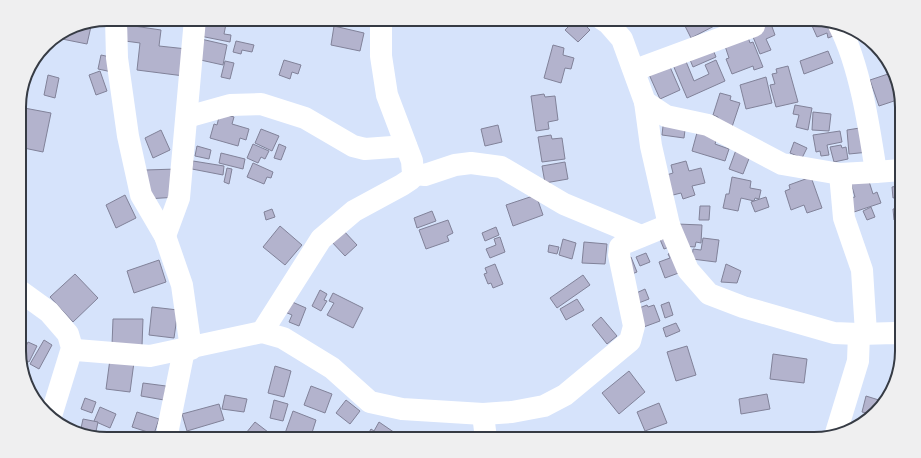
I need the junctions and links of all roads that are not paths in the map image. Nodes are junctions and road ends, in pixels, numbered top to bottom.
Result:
1 (116, 26) edge
2 (194, 26) edge
3 (381, 26) edge
4 (611, 26) edge
5 (754, 26) dead end
6 (843, 31) edge
7 (635, 70) junction
8 (646, 102) junction
9 (187, 116) junction
10 (406, 146) junction
11 (895, 171) edge
12 (876, 172) junction
13 (413, 174) junction
14 (840, 174) junction
15 (669, 225) junction
16 (165, 236) junction
17 (641, 236) junction
18 (26, 296) edge
19 (262, 332) junction
20 (895, 332) edge
21 (862, 334) junction
22 (72, 348) junction
23 (188, 350) junction
24 (53, 411) edge
25 (483, 414) junction
26 (837, 429) edge
27 (168, 432) edge
28 (485, 432) edge

1 - 16 street
2 - 9 street
3 - 10 street
4 - 7 street
5 - 7 street
6 - 12 street
7 - 8 street
8 - 14 street
8 - 15 street
9 - 10 street
9 - 16 street
10 - 13 street
11 - 12 street
12 - 14 street
13 - 17 street
13 - 19 street
14 - 21 street
15 - 17 street
15 - 21 street
16 - 23 street
17 - 25 street
18 - 22 street
19 - 23 street
19 - 25 street
20 - 21 street
21 - 26 street
22 - 23 street
22 - 24 street
23 - 27 street
25 - 28 street

